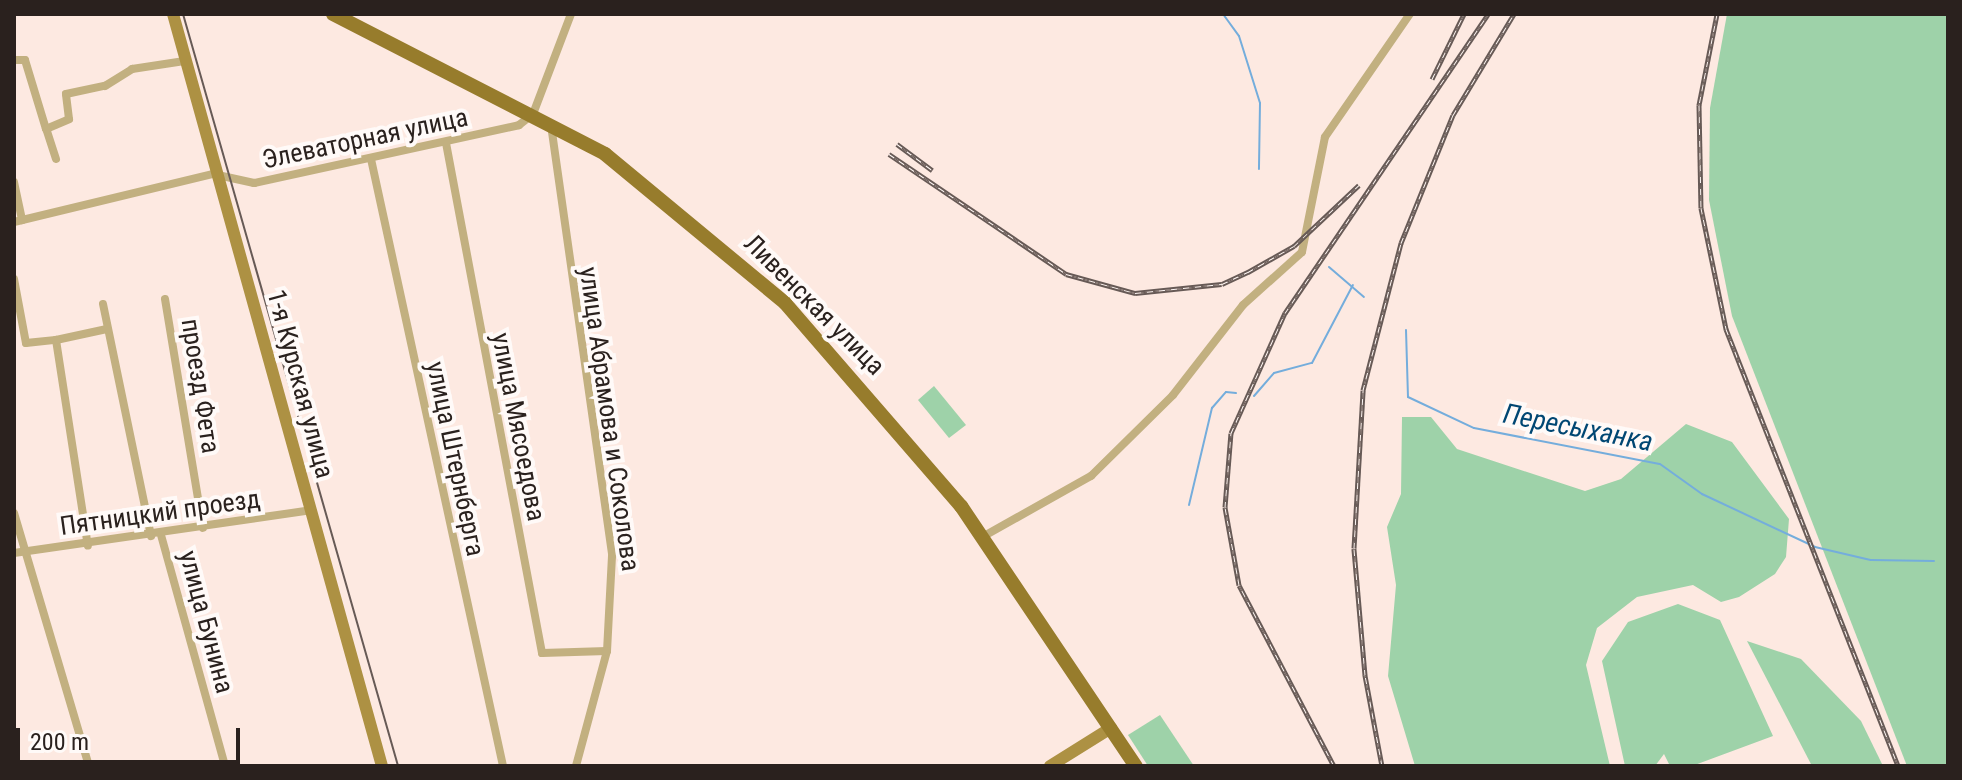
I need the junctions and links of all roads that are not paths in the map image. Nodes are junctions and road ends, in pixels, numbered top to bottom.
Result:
1 (173, 14) edge
2 (333, 14) edge
3 (571, 14) edge
4 (1410, 14) edge
5 (14, 60) edge
6 (184, 61) junction
7 (533, 114) junction
8 (552, 123) junction
9 (46, 129) junction
10 (446, 143) junction
11 (56, 159) dead end
12 (371, 159) junction
13 (213, 174) junction
14 (14, 182) edge
15 (18, 221) edge
16 (14, 279) edge
17 (165, 299) dead end
18 (103, 304) dead end
19 (107, 329) junction
20 (56, 340) junction
21 (312, 510) junction
22 (14, 513) edge
23 (203, 528) junction
24 (156, 536) junction
25 (984, 536) junction
26 (88, 546) junction
27 (26, 551) junction
28 (14, 553) edge
29 (607, 651) junction
30 (1111, 728) junction
31 (89, 766) edge
32 (225, 766) edge
33 (382, 766) edge
34 (503, 766) edge
35 (576, 766) edge
36 (1050, 766) edge
37 (1136, 766) edge

1 - 6 street, 1-я Курская улица
2 - 7 main road, Ливенская улица
3 - 7 street
4 - 25 street
5 - 9 street
6 - 9 street
6 - 13 street, 1-я Курская улица
7 - 8 main road, Ливенская улица
7 - 10 street, Элеваторная улица
8 - 25 main road, Ливенская улица
8 - 29 street, улица Абрамова и Соколова
9 - 11 street
10 - 12 street, Элеваторная улица
10 - 29 street, улица Мясоедова
12 - 13 street, Элеваторная улица
12 - 34 street, улица Штернберга
13 - 15 street, Элеваторная улица
13 - 21 street, 1-я Курская улица
14 - 15 street
16 - 20 street
17 - 23 street, проезд Фета
18 - 19 street, улица Бунина
19 - 20 street
19 - 24 street, улица Бунина
20 - 26 street
21 - 23 street, Пятницкий проезд
21 - 33 street, 1-я Курская улица
22 - 27 street
23 - 24 street, Пятницкий проезд
24 - 26 street, Пятницкий проезд
24 - 32 street, улица Бунина
25 - 30 main road, Ливенская улица
26 - 27 street, Пятницкий проезд
27 - 28 street, Пятницкий проезд
27 - 31 street
29 - 35 street, улица Абрамова и Соколова
30 - 36 street
30 - 37 main road, Ливенская улица

